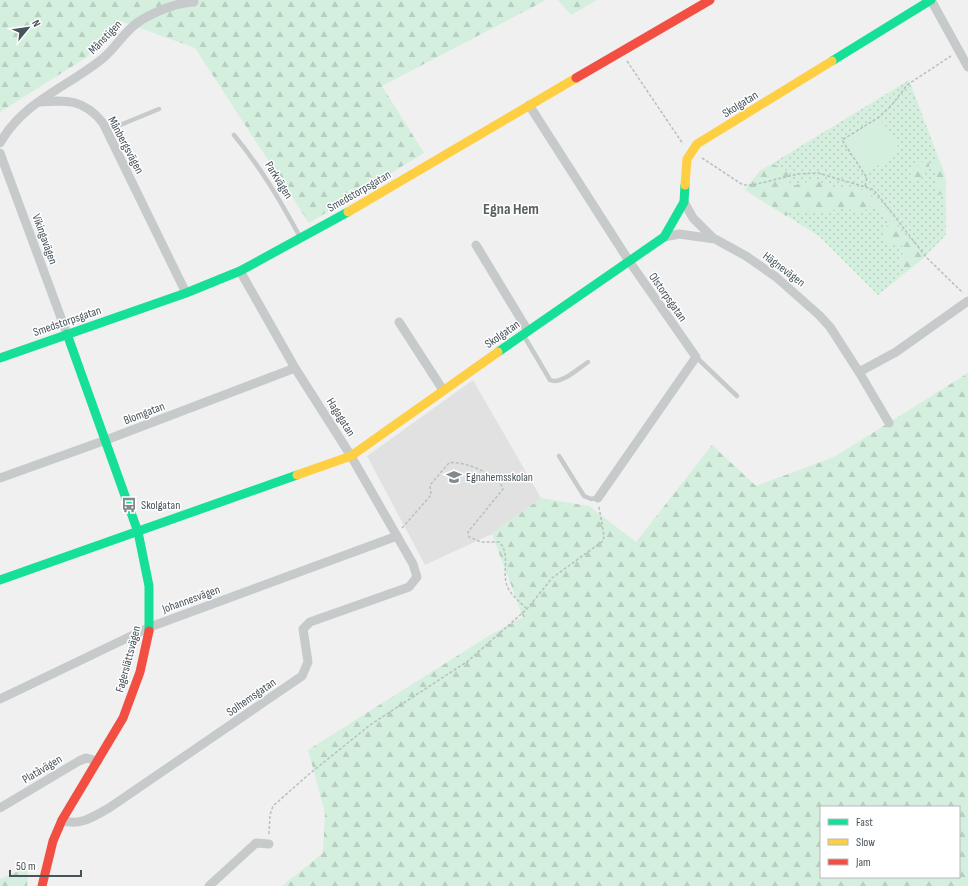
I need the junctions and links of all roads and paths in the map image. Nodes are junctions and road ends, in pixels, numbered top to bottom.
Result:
1 (710, 0) edge
2 (931, 0) edge
3 (194, 2) dead end
4 (621, 51) junction
5 (960, 51) junction
6 (968, 67) edge
7 (39, 102) junction
8 (529, 105) junction
9 (159, 110) dead end
10 (108, 130) junction
11 (234, 135) dead end
12 (0, 143) edge
13 (691, 151) junction
14 (0, 153) edge
15 (865, 186) junction
16 (684, 202) junction
17 (664, 237) junction
18 (301, 239) junction
19 (715, 239) junction
20 (476, 245) dead end
21 (629, 261) junction
22 (240, 271) junction
23 (186, 294) junction
24 (968, 297) edge
25 (968, 301) edge
26 (399, 322) dead end
27 (526, 333) junction
28 (67, 334) junction
29 (0, 358) edge
30 (696, 358) junction
31 (588, 362) dead end
32 (295, 368) junction
33 (859, 372) junction
34 (443, 390) junction
35 (737, 396) dead end
36 (889, 423) dead end
37 (106, 440) junction
38 (351, 456) junction
39 (559, 456) dead end
40 (0, 478) edge
41 (598, 498) junction
42 (138, 532) junction
43 (397, 536) junction
44 (417, 577) joint
45 (0, 580) edge
46 (527, 609) junction
47 (150, 626) junction
48 (0, 699) edge
49 (98, 761) junction
50 (0, 808) edge
51 (62, 820) junction
52 (269, 844) joint
53 (42, 886) edge
54 (210, 886) edge

1 - 4 street, Smedstorpsgatan
2 - 5 street
2 - 13 street, Skolgatan
3 - 7 street, Månstigen
4 - 8 street, Smedstorpsgatan
4 - 13 path
5 - 6 street
5 - 15 path
7 - 10 street, Månbergsvägen
7 - 12 street
8 - 18 street, Smedstorpsgatan
8 - 21 street, Olstorpsgatan
9 - 10 lane
10 - 23 street, Månbergsvägen
11 - 18 lane, Parkvägen
13 - 15 path
13 - 16 street, Skolgatan
14 - 28 street, Vikingavägen
15 - 24 path
16 - 17 street, Skolgatan
16 - 19 street
17 - 19 street, Hägnevägen
17 - 21 street, Skolgatan
18 - 22 street, Smedstorpsgatan
19 - 33 street, Hägnevägen
20 - 27 street
21 - 27 street, Skolgatan
21 - 30 street, Olstorpsgatan
22 - 23 street, Smedstorpsgatan
22 - 32 street, Hagagatan
23 - 28 street, Smedstorpsgatan
25 - 33 street
26 - 34 street
27 - 31 lane
27 - 34 street, Skolgatan
28 - 29 street, Smedstorpsgatan
28 - 37 street, Fagerslättsvägen
30 - 35 lane
30 - 41 street
32 - 37 street, Blomgatan
32 - 38 street, Hagagatan
33 - 36 street, Hägnevägen
34 - 38 street, Skolgatan
37 - 40 street, Blomgatan
37 - 42 street, Fagerslättsvägen
38 - 42 street, Skolgatan
38 - 43 street, Hagagatan
39 - 41 lane
41 - 46 path
42 - 45 street, Skolgatan
42 - 47 street, Fagerslättsvägen
43 - 44 street, Hagagatan
43 - 46 path
43 - 47 street, Johannesvägen
44 - 51 street, Solhemsgatan
46 - 52 path
47 - 48 street, Johannesvägen
47 - 49 street, Fagerslättsvägen
49 - 50 street, Platåvägen
49 - 51 street, Fagerslättsvägen
51 - 53 street, Fagerslättsvägen
52 - 54 street

